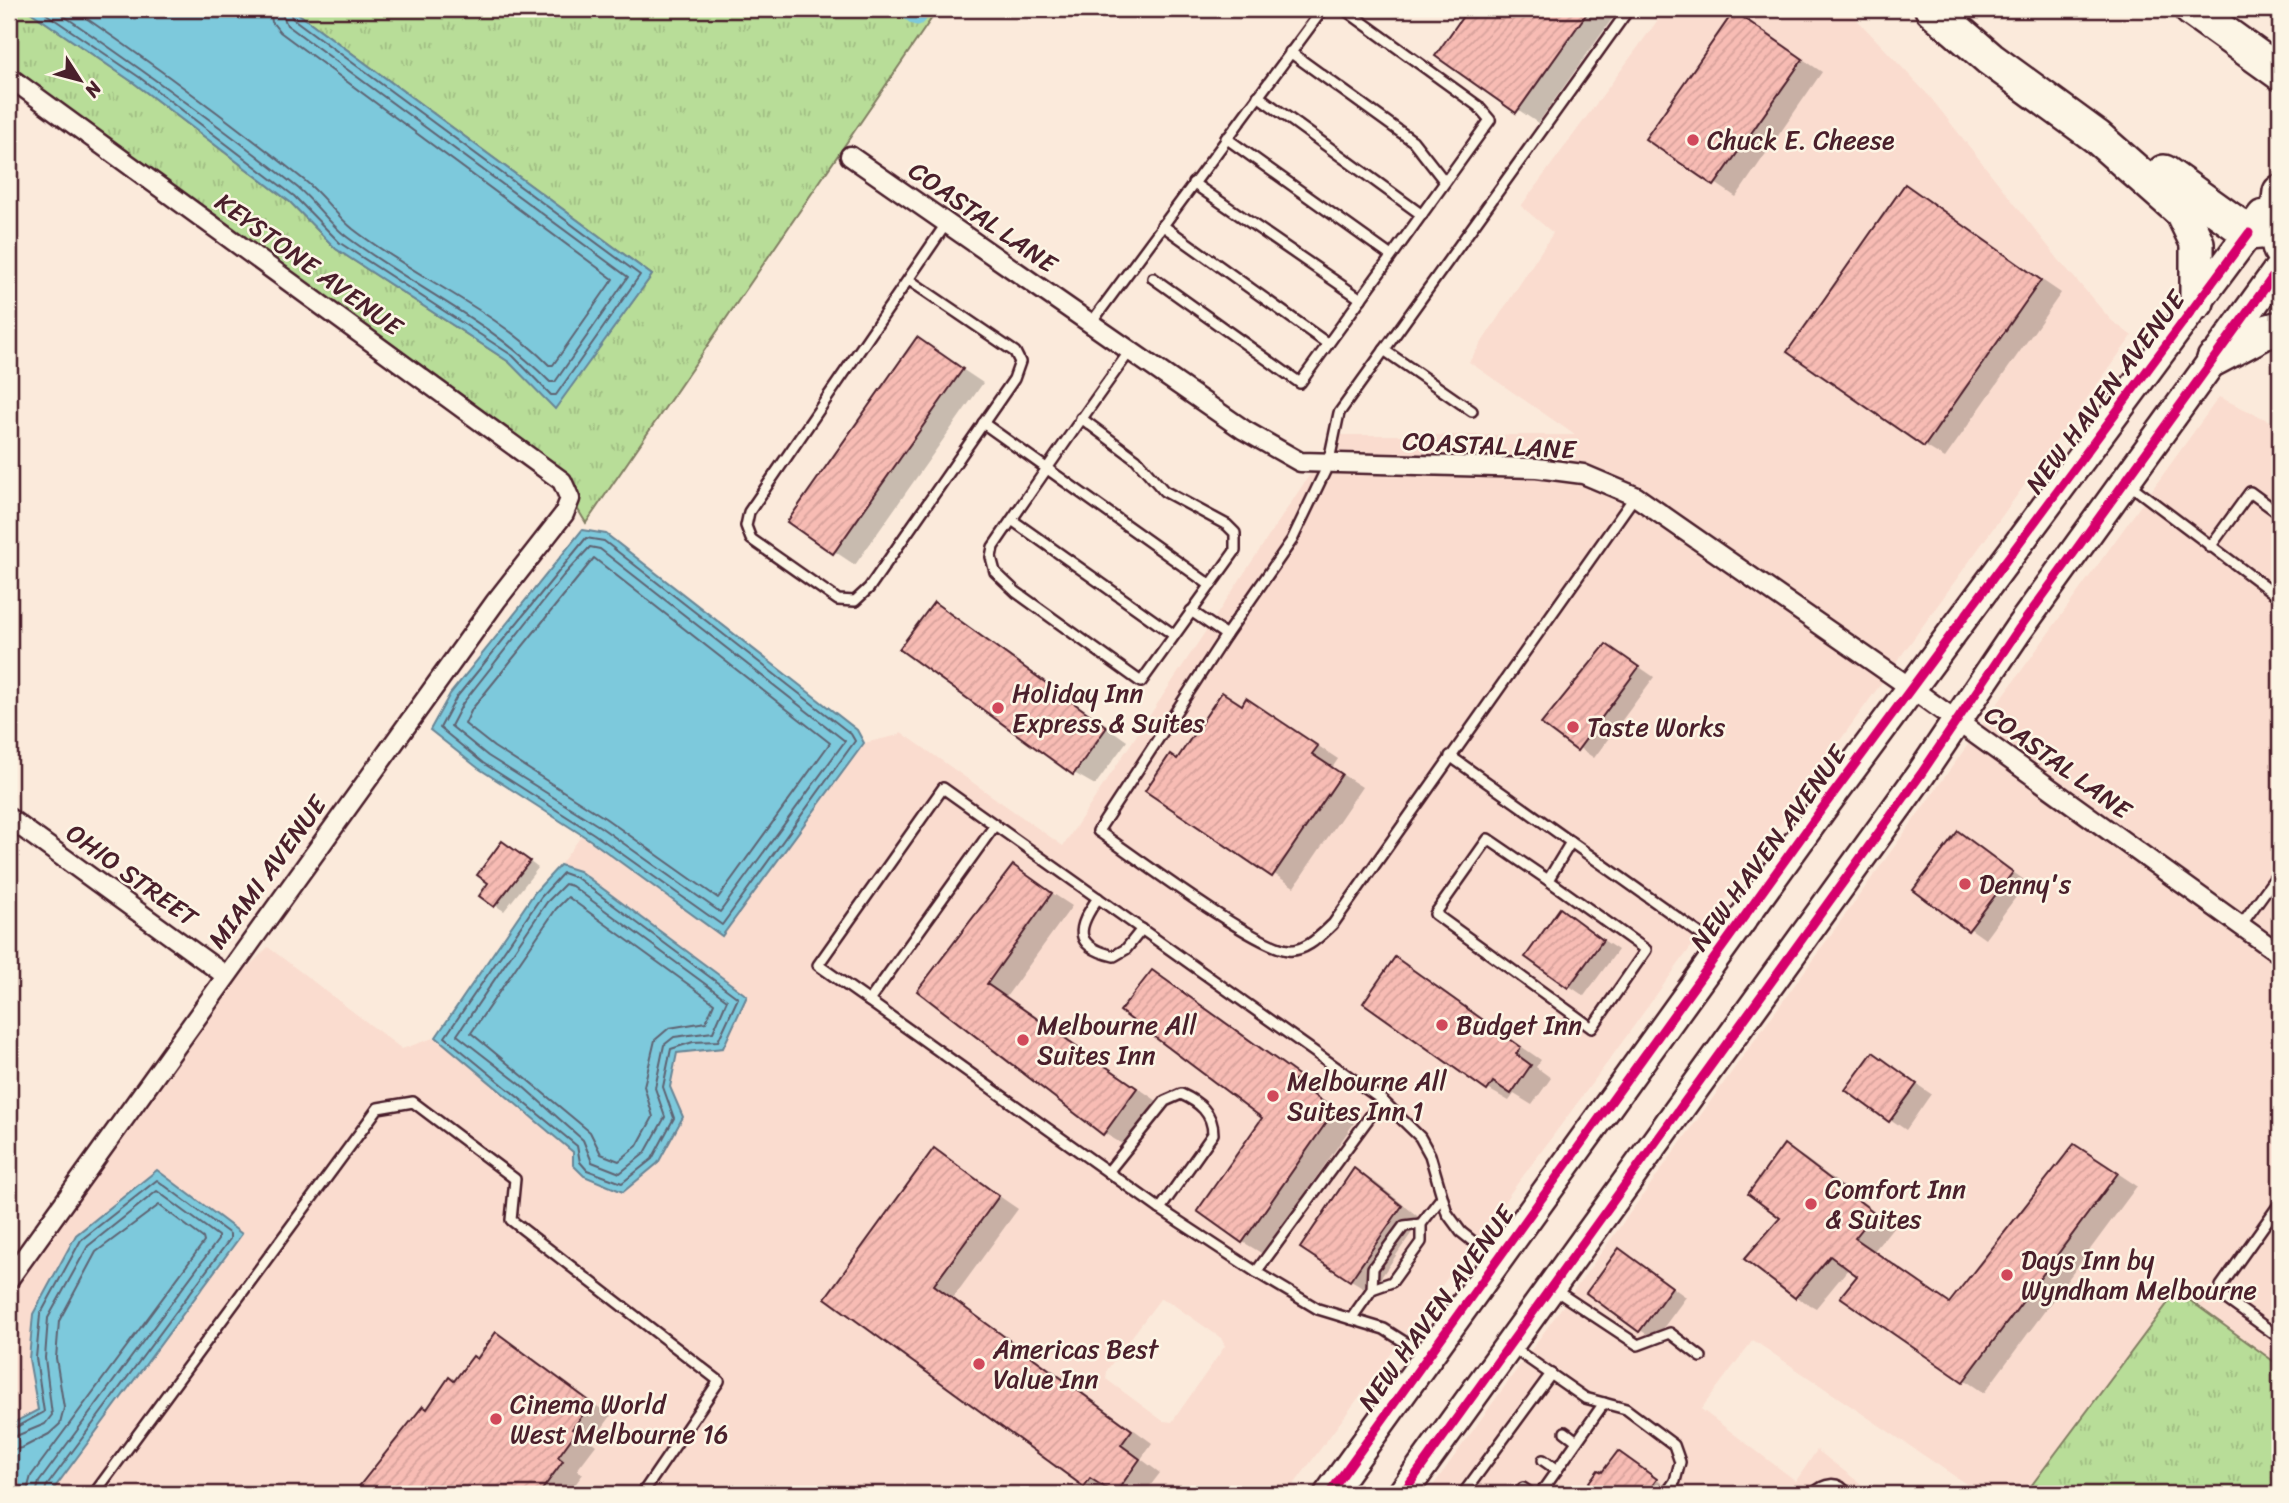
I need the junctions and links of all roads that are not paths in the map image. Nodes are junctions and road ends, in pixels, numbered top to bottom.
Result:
1 (1322, 9) edge
2 (1344, 9) edge
3 (1629, 9) edge
4 (1932, 9) edge
5 (2192, 9) edge
6 (1290, 52) junction
7 (2280, 73) edge
8 (9, 77) edge
9 (1258, 96) junction
10 (2097, 137) junction
11 (1226, 138) junction
12 (849, 156) dead end
13 (1445, 182) junction
14 (1193, 183) junction
15 (2280, 191) edge
16 (1422, 215) junction
17 (946, 224) junction
18 (1162, 225) junction
19 (2271, 236) edge
20 (1391, 257) junction
21 (2280, 267) edge
22 (1153, 278) dead end
23 (909, 280) junction
24 (1361, 299) junction
25 (2197, 302) junction
26 (1091, 323) junction
27 (2280, 328) edge
28 (1328, 344) junction
29 (1384, 350) junction
30 (1130, 351) junction
31 (2214, 359) junction
32 (1472, 411) dead end
33 (1082, 418) junction
34 (983, 423) junction
35 (1328, 465) junction
36 (1046, 468) junction
37 (2125, 481) junction
38 (1635, 496) junction
39 (570, 499) joint
40 (2280, 514) edge
41 (1012, 520) junction
42 (2210, 547) junction
43 (1210, 585) junction
44 (2280, 598) edge
45 (1191, 611) junction
46 (1174, 635) junction
47 (1226, 635) junction
48 (1911, 688) junction
49 (1956, 721) junction
50 (1450, 756) junction
51 (9, 818) edge
52 (995, 825) junction
53 (1572, 842) junction
54 (2280, 871) edge
55 (1548, 880) junction
56 (1098, 898) junction
57 (2241, 925) junction
58 (1142, 929) junction
59 (1721, 949) junction
60 (2280, 954) edge
61 (225, 975) junction
62 (869, 1001) junction
63 (1382, 1100) junction
64 (1108, 1172) junction
65 (1441, 1197) junction
66 (2280, 1203) edge
67 (1160, 1209) junction
68 (1421, 1224) junction
69 (1497, 1260) junction
70 (1256, 1272) junction
71 (9, 1279) edge
72 (1551, 1287) junction
73 (1372, 1289) junction
74 (1351, 1319) junction
75 (2280, 1338) edge
76 (1509, 1345) junction
77 (1427, 1356) junction
78 (1701, 1357) dead end
79 (1551, 1374) junction
80 (1604, 1403) junction
81 (1565, 1432) dead end
82 (1508, 1434) junction
83 (1517, 1441) dead end
84 (1577, 1441) junction
85 (1543, 1460) dead end
86 (1487, 1462) junction
87 (1497, 1469) dead end
88 (1557, 1470) junction
89 (1523, 1488) dead end
90 (94, 1494) edge
91 (642, 1494) edge
92 (1329, 1494) edge
93 (1402, 1494) edge
94 (1463, 1494) edge
95 (1532, 1494) edge
96 (1540, 1494) edge
97 (1666, 1494) edge
98 (1813, 1494) edge
99 (1847, 1494) edge

1 - 6 lane
2 - 13 lane
3 - 29 lane
4 - 10 highway
5 - 7 highway
6 - 9 lane
6 - 13 lane
8 - 39 street, KEYSTONE AVENUE
9 - 11 lane
9 - 16 lane
10 - 19 highway
10 - 25 highway
11 - 14 lane
11 - 20 lane
12 - 17 street, COASTAL LANE
13 - 16 lane
14 - 18 lane
14 - 24 lane
15 - 19 highway
16 - 20 lane
17 - 23 lane
17 - 26 street, COASTAL LANE
18 - 26 lane
18 - 28 lane
19 - 25 main road, NEW HAVEN AVENUE
20 - 24 lane
21 - 31 main road
22 - 28 lane
23 - 34 lane
23 - 34 lane
24 - 28 lane
25 - 48 main road, NEW HAVEN AVENUE
26 - 30 street, COASTAL LANE
27 - 31 highway
29 - 32 lane
29 - 35 lane
30 - 33 lane
30 - 35 street, COASTAL LANE
31 - 37 main road
33 - 36 lane
33 - 43 lane
34 - 36 lane
35 - 38 street, COASTAL LANE
35 - 47 lane
36 - 41 lane
36 - 43 lane
37 - 42 lane
37 - 49 main road
38 - 48 street, COASTAL LANE
38 - 50 lane
39 - 61 street, MIAMI AVENUE
40 - 42 lane
41 - 46 lane
41 - 46 lane
42 - 44 lane
43 - 45 lane
45 - 46 lane
45 - 47 lane
47 - 50 lane
48 - 49 street, COASTAL LANE
48 - 59 main road, NEW HAVEN AVENUE
49 - 57 street, COASTAL LANE
49 - 72 main road
50 - 53 lane
51 - 61 street, OHIO STREET
52 - 56 lane
52 - 62 lane
52 - 62 lane
53 - 55 lane
53 - 59 lane
54 - 57 lane
55 - 55 lane
56 - 58 lane
56 - 58 lane
57 - 60 street, COASTAL LANE
58 - 63 lane
59 - 69 main road, NEW HAVEN AVENUE
61 - 71 street, MIAMI AVENUE
62 - 64 lane
63 - 65 lane
63 - 70 lane
64 - 67 lane
64 - 67 lane
65 - 68 lane
65 - 69 lane
66 - 75 lane
67 - 70 lane
68 - 73 lane
68 - 73 lane
69 - 77 main road, NEW HAVEN AVENUE
70 - 74 lane
72 - 76 main road
72 - 78 lane
73 - 74 lane
74 - 77 lane
76 - 79 lane
76 - 93 main road
77 - 92 main road, NEW HAVEN AVENUE
79 - 80 lane
79 - 82 lane
80 - 84 lane
80 - 97 lane
81 - 84 lane
82 - 83 lane
82 - 86 lane
84 - 88 lane
85 - 88 lane
86 - 87 lane
86 - 94 lane
88 - 96 lane
89 - 95 lane
90 - 91 lane
98 - 99 lane

